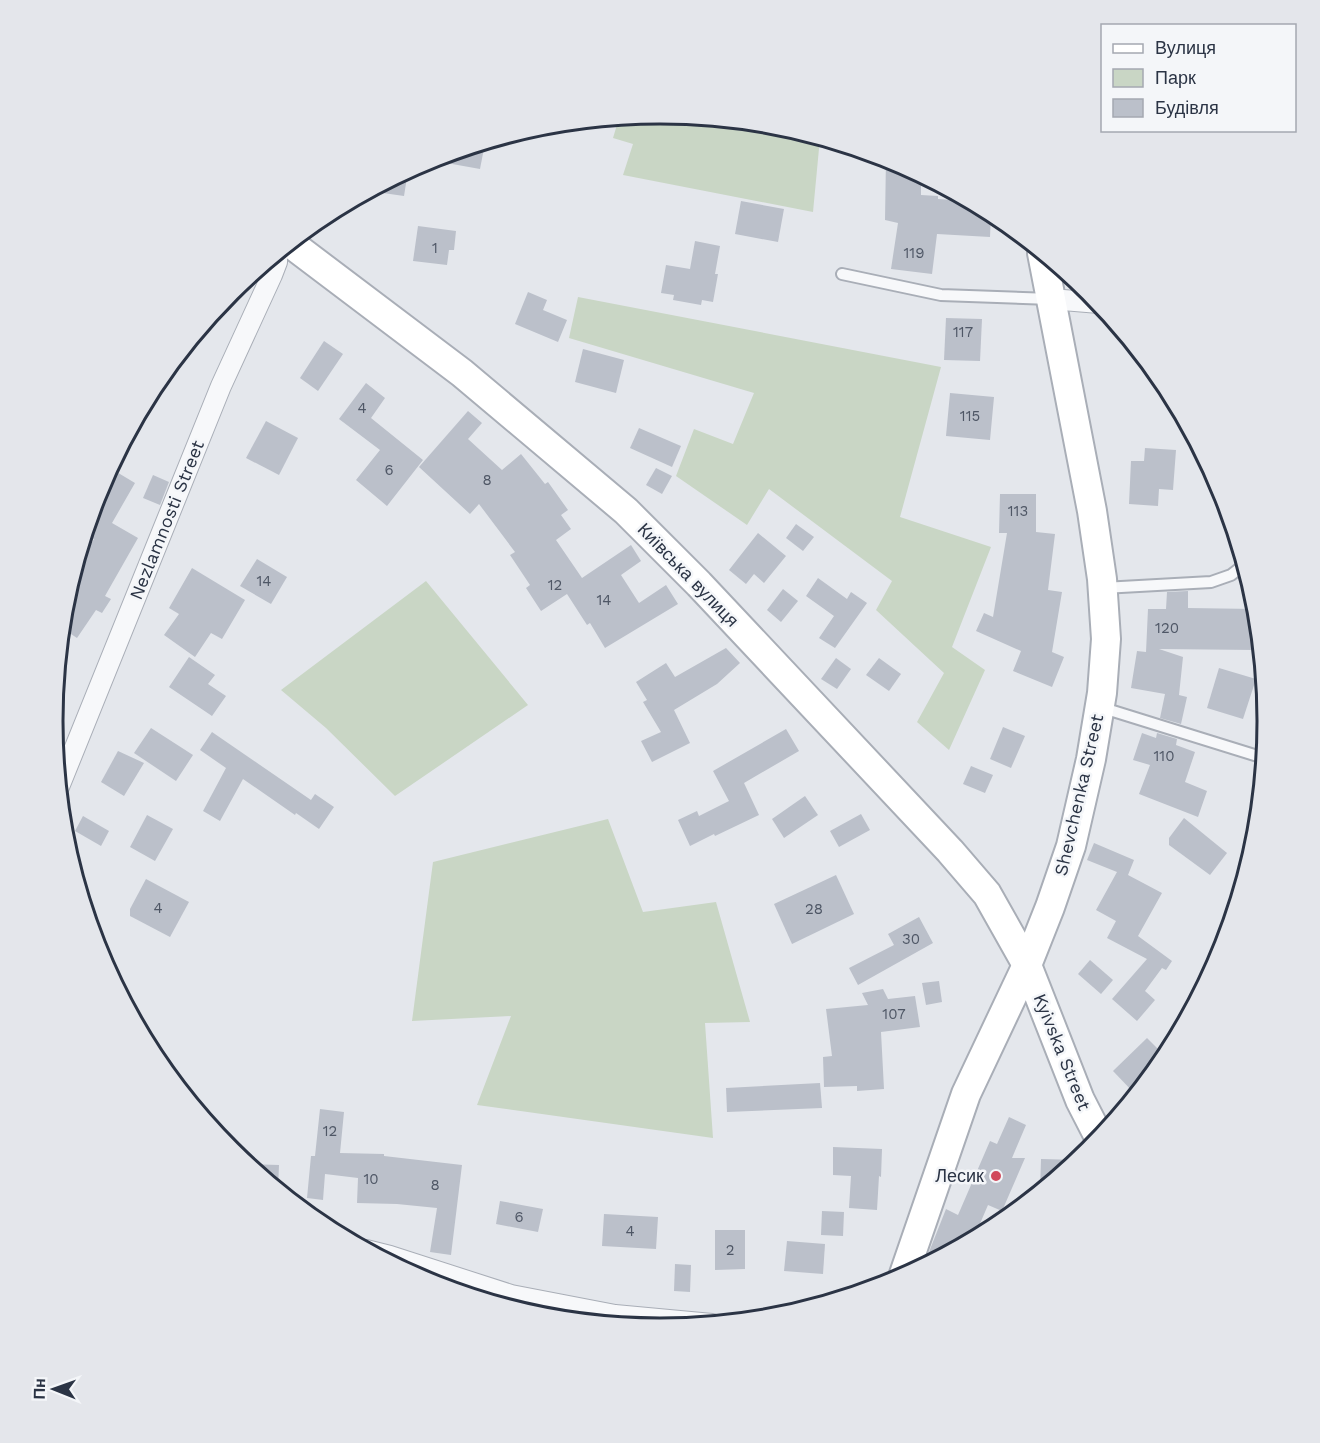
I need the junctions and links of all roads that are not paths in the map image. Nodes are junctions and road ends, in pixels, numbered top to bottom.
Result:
1 (297, 248) edge
2 (276, 265) edge
3 (1044, 265) edge
4 (842, 274) dead end
5 (1051, 299) junction
6 (1085, 302) edge
7 (1238, 570) edge
8 (1103, 588) junction
9 (1100, 707) junction
10 (1256, 756) edge
11 (65, 772) edge
12 (1027, 965) junction
13 (1096, 1129) edge
14 (404, 1260) edge
15 (907, 1264) edge
16 (642, 1318) edge

1 - 12 main road, Київська вулиця
2 - 11 street, Nezlamnosti Street
3 - 5 main road, Shevchenka Street
4 - 5 lane
5 - 6 street
5 - 8 main road, Shevchenka Street
7 - 8 lane
8 - 9 main road, Shevchenka Street
9 - 10 lane
9 - 12 main road, Shevchenka Street
12 - 13 main road, Kyivska Street
12 - 15 main road, Shevchenka Street
14 - 16 street

